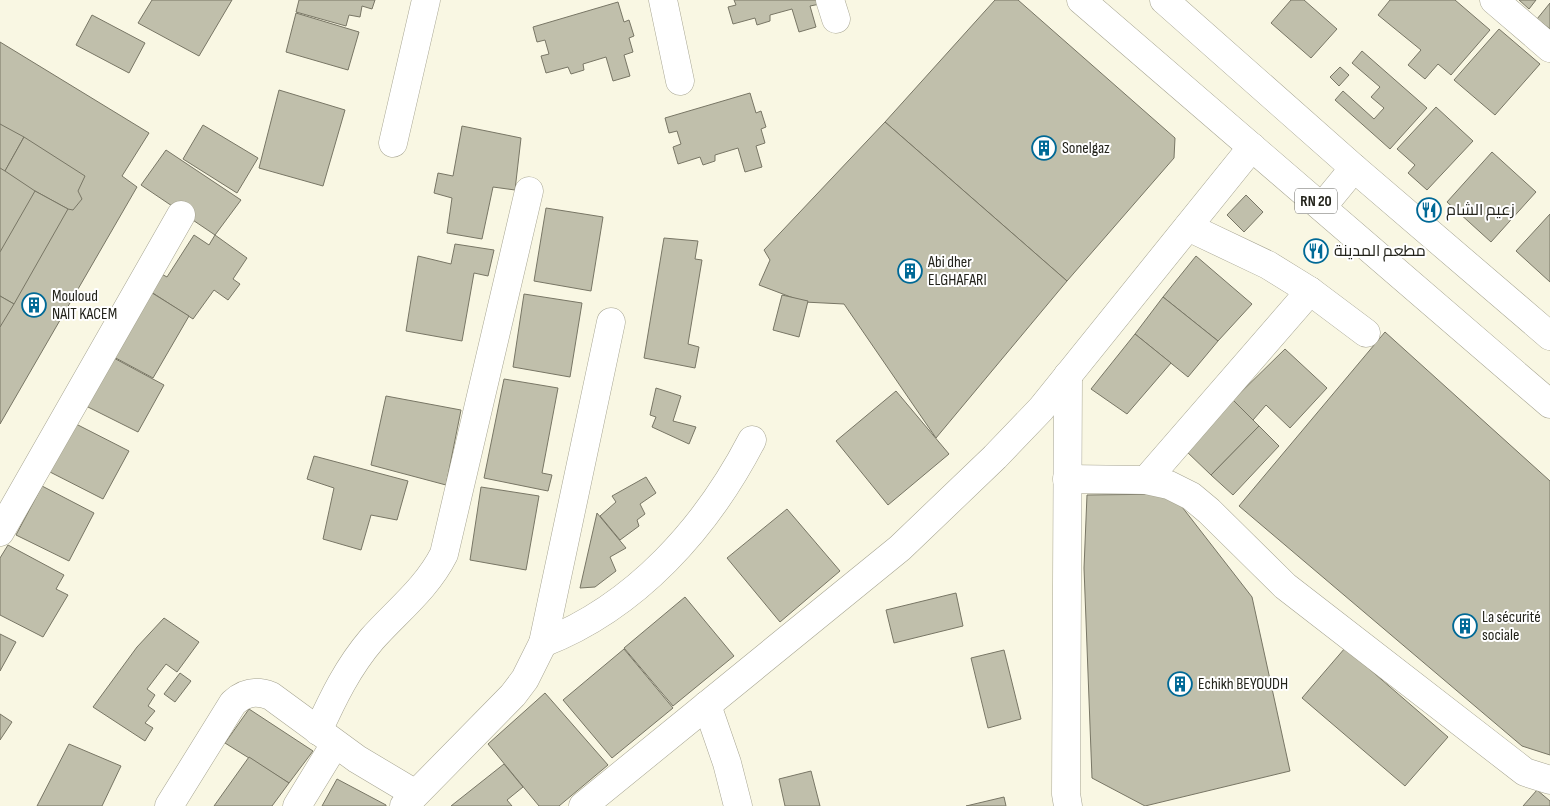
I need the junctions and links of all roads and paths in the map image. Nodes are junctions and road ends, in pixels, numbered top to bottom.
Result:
1 (426, 0) edge
2 (663, 0) edge
3 (1081, 0) edge
4 (1164, 0) edge
5 (1494, 0) edge
6 (1550, 48) edge
7 (680, 81) dead end
8 (393, 143) dead end
9 (1252, 147) junction
10 (1354, 168) junction
11 (528, 190) dead end
12 (1322, 207) junction
13 (181, 215) dead end
14 (1188, 227) junction
15 (1310, 292) junction
16 (611, 322) dead end
17 (1366, 333) dead end
18 (1550, 336) edge
19 (1068, 375) junction
20 (1550, 404) edge
21 (752, 440) dead end
22 (1067, 479) junction
23 (1146, 480) junction
24 (0, 532) edge
25 (543, 643) junction
26 (707, 705) junction
27 (326, 737) junction
28 (1550, 780) edge
29 (409, 800) edge
30 (170, 806) edge
31 (297, 806) edge
32 (583, 806) edge
33 (738, 806) edge
34 (1068, 806) edge

1 - 8 street
2 - 7 street
3 - 9 street, RN 20
4 - 10 street
5 - 6 street
9 - 12 street, RN 20
9 - 14 street
10 - 12 street
10 - 18 street
11 - 27 street
12 - 20 street, RN 20
13 - 24 street
14 - 15 street
14 - 19 street
15 - 17 street
15 - 23 street
16 - 25 street
19 - 22 street
19 - 26 street
21 - 25 street
22 - 23 street
22 - 34 street
23 - 28 street
25 - 29 street
26 - 32 street
26 - 33 street
27 - 29 street
27 - 30 street
27 - 31 street

